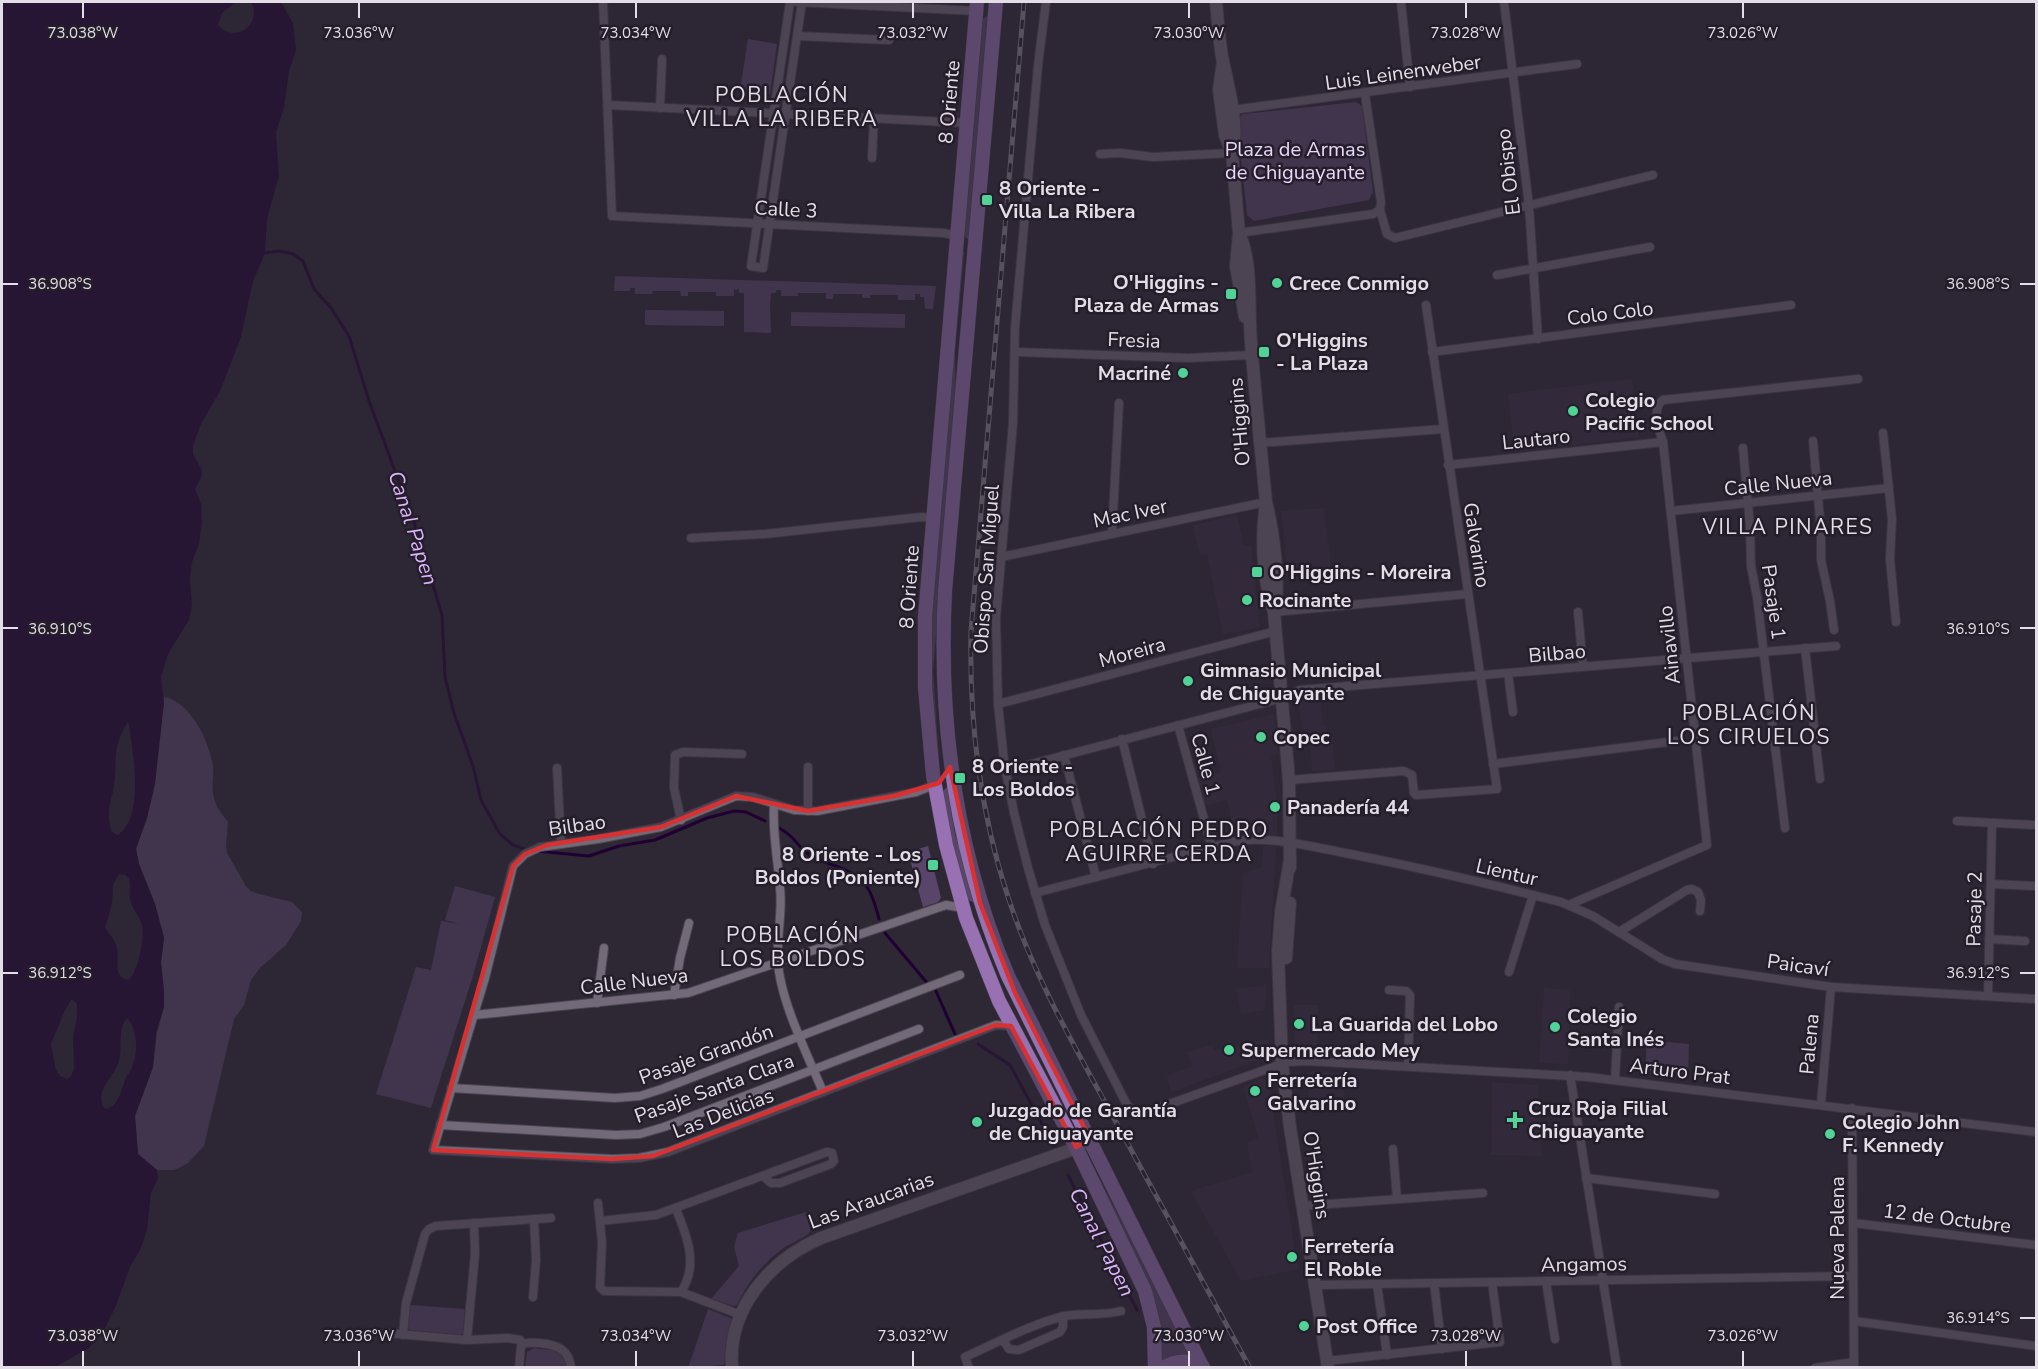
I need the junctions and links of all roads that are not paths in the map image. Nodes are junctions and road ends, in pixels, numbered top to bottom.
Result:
1 (603, 2) edge
2 (788, 2) edge
3 (802, 2) edge
4 (990, 2) edge
5 (996, 2) edge
6 (1046, 2) edge
7 (1216, 2) edge
8 (1401, 2) edge
9 (1504, 2) edge
10 (977, 6) edge
11 (797, 36) junction
12 (889, 40) dead end
13 (662, 58) dead end
14 (1223, 61) junction
15 (1577, 64) dead end
16 (1512, 74) junction
17 (1410, 87) junction
18 (1365, 94) junction
19 (608, 105) junction
20 (660, 108) junction
21 (1232, 110) junction
22 (774, 113) junction
23 (785, 114) junction
24 (874, 118) junction
25 (1223, 120) junction
26 (967, 123) junction
27 (1232, 153) junction
28 (1100, 154) dead end
29 (872, 158) dead end
30 (1653, 175) dead end
31 (1529, 206) junction
32 (1380, 210) junction
33 (757, 224) junction
34 (769, 225) junction
35 (1239, 233) junction
36 (957, 236) junction
37 (1650, 247) dead end
38 (974, 261) junction
39 (1534, 268) junction
40 (1497, 275) dead end
41 (1425, 305) dead end
42 (1791, 305) dead end
43 (1538, 339) junction
44 (1015, 352) junction
45 (1432, 352) junction
46 (1252, 355) junction
47 (1858, 379) dead end
48 (1119, 403) dead end
49 (1443, 429) junction
50 (1883, 433) dead end
51 (1813, 441) dead end
52 (1663, 442) junction
53 (1260, 443) junction
54 (1743, 448) dead end
55 (1448, 465) junction
56 (1889, 488) junction
57 (1818, 495) junction
58 (1266, 502) junction
59 (1748, 503) junction
60 (1671, 511) junction
61 (933, 518) junction
62 (1112, 534) junction
63 (691, 537) dead end
64 (1001, 557) junction
65 (1468, 594) junction
66 (1274, 612) junction
67 (1578, 612) dead end
68 (1896, 622) dead end
69 (1834, 630) dead end
70 (1276, 631) junction
71 (1836, 646) dead end
72 (1805, 648) junction
73 (1764, 652) junction
74 (1687, 658) junction
75 (1583, 667) junction
76 (1508, 674) junction
77 (1480, 676) junction
78 (1281, 696) junction
79 (998, 704) junction
80 (1513, 712) dead end
81 (1178, 725) junction
82 (1122, 739) junction
83 (1676, 741) dead end
84 (742, 754) dead end
85 (1064, 755) junction
86 (1493, 764) junction
87 (808, 767) dead end
88 (950, 767) junction
89 (557, 768) dead end
90 (1005, 771) junction
91 (1820, 778) dead end
92 (1289, 780) junction
93 (934, 785) junction
94 (774, 805) junction
95 (808, 811) junction
96 (681, 820) junction
97 (1956, 821) dead end
98 (1992, 823) junction
99 (2037, 825) edge
100 (1785, 828) dead end
101 (561, 843) junction
102 (1290, 843) junction
103 (1212, 848) junction
104 (1153, 864) junction
105 (1096, 877) junction
106 (1991, 884) junction
107 (2037, 886) edge
108 (1035, 893) junction
109 (1533, 895) junction
110 (1570, 904) junction
111 (963, 908) junction
112 (1700, 911) dead end
113 (986, 920) junction
114 (689, 923) dead end
115 (1619, 932) junction
116 (1989, 939) junction
117 (2025, 940) dead end
118 (604, 948) dead end
119 (778, 963) junction
120 (1509, 972) dead end
121 (960, 975) dead end
122 (1831, 987) junction
123 (1389, 990) dead end
124 (674, 995) junction
125 (1988, 996) junction
126 (2037, 999) edge
127 (597, 1003) junction
128 (1620, 1007) dead end
129 (475, 1015) junction
130 (1011, 1026) junction
131 (919, 1029) dead end
132 (801, 1036) junction
133 (1282, 1063) junction
134 (1407, 1066) junction
135 (814, 1069) junction
136 (1570, 1075) junction
137 (1615, 1080) junction
138 (451, 1088) junction
139 (823, 1092) junction
140 (1821, 1104) junction
141 (1852, 1108) junction
142 (1136, 1113) joint
143 (440, 1125) junction
144 (2037, 1132) edge
145 (1090, 1139) junction
146 (1076, 1147) junction
147 (1393, 1149) dead end
148 (433, 1150) joint
149 (764, 1177) junction
150 (1586, 1178) junction
151 (1484, 1192) dead end
152 (1715, 1194) dead end
153 (1397, 1199) junction
154 (598, 1203) dead end
155 (1302, 1206) junction
156 (676, 1209) junction
157 (551, 1218) dead end
158 (534, 1219) junction
159 (600, 1221) junction
160 (474, 1223) junction
161 (1853, 1223) junction
162 (2037, 1245) edge
163 (1853, 1276) junction
164 (1603, 1280) junction
165 (1546, 1281) junction
166 (1492, 1282) junction
167 (1434, 1283) junction
168 (1377, 1284) junction
169 (1315, 1286) junction
170 (681, 1292) junction
171 (533, 1297) dead end
172 (1120, 1311) dead end
173 (741, 1315) junction
174 (1063, 1316) junction
175 (1854, 1322) junction
176 (386, 1333) dead end
177 (402, 1335) junction
178 (1555, 1339) dead end
179 (467, 1340) junction
180 (1003, 1340) junction
181 (523, 1344) junction
182 (2037, 1346) edge
183 (1442, 1349) junction
184 (1387, 1355) junction
185 (1328, 1364) edge
186 (1854, 1365) edge
187 (1203, 1367) edge
188 (519, 1368) edge
189 (571, 1368) edge
190 (732, 1368) edge
191 (969, 1368) edge
192 (1155, 1368) edge
193 (1163, 1368) edge
194 (1617, 1368) edge
195 (1815, 1368) edge

1 - 19 street
2 - 3 street
2 - 22 street
3 - 10 street
3 - 11 street
4 - 10 main road
5 - 38 main road, 8 Oriente
6 - 44 street, Obispo San Miguel
7 - 14 main road, O'Higgins
8 - 17 street
9 - 16 street, El Obispo
10 - 26 main road, 8 Oriente
11 - 12 street
11 - 23 street
13 - 20 street
14 - 21 main road, O'Higgins
14 - 25 main road, O'Higgins
15 - 16 street, Luis Leinenweber
16 - 17 street, Luis Leinenweber
16 - 31 street, El Obispo
17 - 18 street, Luis Leinenweber
18 - 21 street, Luis Leinenweber
18 - 32 street
19 - 20 street
19 - 33 street, Calle 3
20 - 22 street
21 - 25 main road
21 - 27 main road, O'Higgins
22 - 23 street
22 - 33 street
23 - 24 street
23 - 34 street
24 - 26 street
24 - 29 street
25 - 27 main road, O'Higgins
26 - 36 main road, 8 Oriente
27 - 28 street
27 - 35 main road, O'Higgins
30 - 31 street
31 - 32 street
31 - 39 street, El Obispo
32 - 35 street
33 - 34 street, Calle 3
33 - 34 street
34 - 36 street, Calle 3
35 - 46 main road, O'Higgins
36 - 38 main road
36 - 61 main road, 8 Oriente
37 - 39 street
38 - 88 main road, 8 Oriente
39 - 40 street
39 - 43 street, El Obispo
41 - 45 street, Galvarino
42 - 43 street, Colo Colo
43 - 45 street, Colo Colo
44 - 46 street, Fresia
44 - 64 street, Obispo San Miguel
45 - 49 street, Galvarino
46 - 53 main road, O'Higgins
47 - 52 street, Ainavillo
48 - 62 street
49 - 53 street
49 - 55 street, Galvarino
50 - 56 street
51 - 57 street
52 - 55 street, Lautaro
52 - 60 street, Ainavillo
53 - 58 main road, O'Higgins
54 - 59 street, Pasaje 1
55 - 65 street, Galvarino
56 - 57 street, Calle Nueva
56 - 68 street
57 - 59 street, Calle Nueva
57 - 69 street
58 - 62 street, Mac Iver
58 - 66 main road, O'Higgins
59 - 60 street, Calle Nueva
59 - 73 street, Pasaje 1
60 - 74 street, Ainavillo
61 - 63 street
61 - 93 main road, 8 Oriente
62 - 64 street, Mac Iver
64 - 79 street, Obispo San Miguel
65 - 66 street
65 - 77 street, Galvarino
66 - 70 main road, O'Higgins
67 - 75 street
70 - 78 main road, O'Higgins
70 - 79 street, Moreira
71 - 72 street, Bilbao
72 - 73 street, Bilbao
72 - 91 street, Pasaje 1
73 - 74 street, Bilbao
73 - 100 street
74 - 75 street, Bilbao
74 - 110 street, Ainavillo
75 - 76 street, Bilbao
76 - 77 street, Bilbao
76 - 80 street
77 - 78 street, Bilbao
77 - 86 street, Galvarino
78 - 81 street, Bilbao
78 - 92 main road, O'Higgins
79 - 90 street, Obispo San Miguel
81 - 82 street, Bilbao
81 - 103 street, Calle 1
82 - 85 street, Bilbao
82 - 104 street
83 - 86 street
84 - 96 street
85 - 90 street, Bilbao
85 - 105 street
86 - 92 street, Galvarino
87 - 95 street
88 - 93 main road
88 - 113 main road, 8 Oriente
89 - 101 street
90 - 108 street, Obispo San Miguel
92 - 102 main road, O'Higgins
93 - 95 street, Bilbao
93 - 111 main road, 8 Oriente
94 - 95 street, Bilbao
94 - 96 street, Bilbao
94 - 119 street
96 - 101 street, Bilbao
97 - 98 street
98 - 99 street
98 - 106 street, Pasaje 2
101 - 129 street, Bilbao
102 - 103 street, Lientur
102 - 109 street, Lientur
102 - 133 main road, O'Higgins
103 - 104 street, Lientur
104 - 105 street, Lientur
105 - 108 street, Lientur
106 - 107 street
106 - 116 street, Pasaje 2
108 - 142 street, Obispo San Miguel
109 - 110 street, Lientur
109 - 120 street
110 - 115 street, Paicaví
111 - 113 main road
111 - 119 street, Calle Nueva
111 - 130 main road, 8 Oriente
112 - 115 street
113 - 145 main road, 8 Oriente
114 - 124 street
115 - 122 street, Paicaví
116 - 117 street
116 - 125 street, Pasaje 2
118 - 127 street
119 - 124 street, Calle Nueva
119 - 132 street
121 - 132 street, Pasaje Grandón
122 - 125 street, Paicaví
122 - 140 street, Palena
123 - 134 street
124 - 127 street, Calle Nueva
125 - 126 street, Paicaví
127 - 129 street, Calle Nueva
128 - 137 street
129 - 138 street, Bilbao
130 - 139 street, Las Delicias
130 - 146 main road, 8 Oriente
131 - 135 street, Pasaje Santa Clara
132 - 135 street
132 - 138 street, Pasaje Grandón
133 - 134 street, Arturo Prat
133 - 142 street, Arturo Prat
133 - 155 main road, O'Higgins
134 - 136 street, Arturo Prat
135 - 139 street
135 - 143 street, Pasaje Santa Clara
136 - 137 street, Arturo Prat
136 - 150 street
137 - 140 street, Arturo Prat
138 - 143 street, Bilbao
139 - 148 street, Las Delicias
140 - 141 street, Arturo Prat
141 - 144 street, Arturo Prat
141 - 161 street, Nueva Palena
143 - 148 street, Bilbao
145 - 146 main road, Las Araucarias
145 - 187 main road, 8 Oriente
146 - 173 main road, Las Araucarias
146 - 192 main road, 8 Oriente
147 - 153 street
149 - 149 street
149 - 156 street
150 - 152 street
150 - 164 street
151 - 153 street
153 - 155 street
154 - 159 street
155 - 169 main road, O'Higgins
156 - 159 street
156 - 170 street
157 - 158 street
158 - 160 street
158 - 171 street
159 - 170 street
160 - 177 street
160 - 179 street
161 - 162 street, 12 de Octubre
161 - 163 street, Nueva Palena
163 - 164 street, Angamos
163 - 175 street, Nueva Palena
164 - 165 street, Angamos
164 - 194 street
165 - 166 street, Angamos
165 - 178 street
166 - 167 street, Angamos
166 - 183 street
167 - 168 street, Angamos
167 - 183 street
168 - 169 street, Angamos
168 - 184 street
169 - 185 main road, O'Higgins
170 - 173 street
172 - 174 street
173 - 190 main road, Las Araucarias
174 - 180 street
174 - 180 street
175 - 182 street
175 - 186 street, Nueva Palena
176 - 177 street
177 - 179 street
179 - 181 street
180 - 191 street
181 - 188 street
181 - 189 street
183 - 184 street
184 - 185 street
186 - 195 street
187 - 193 main road

